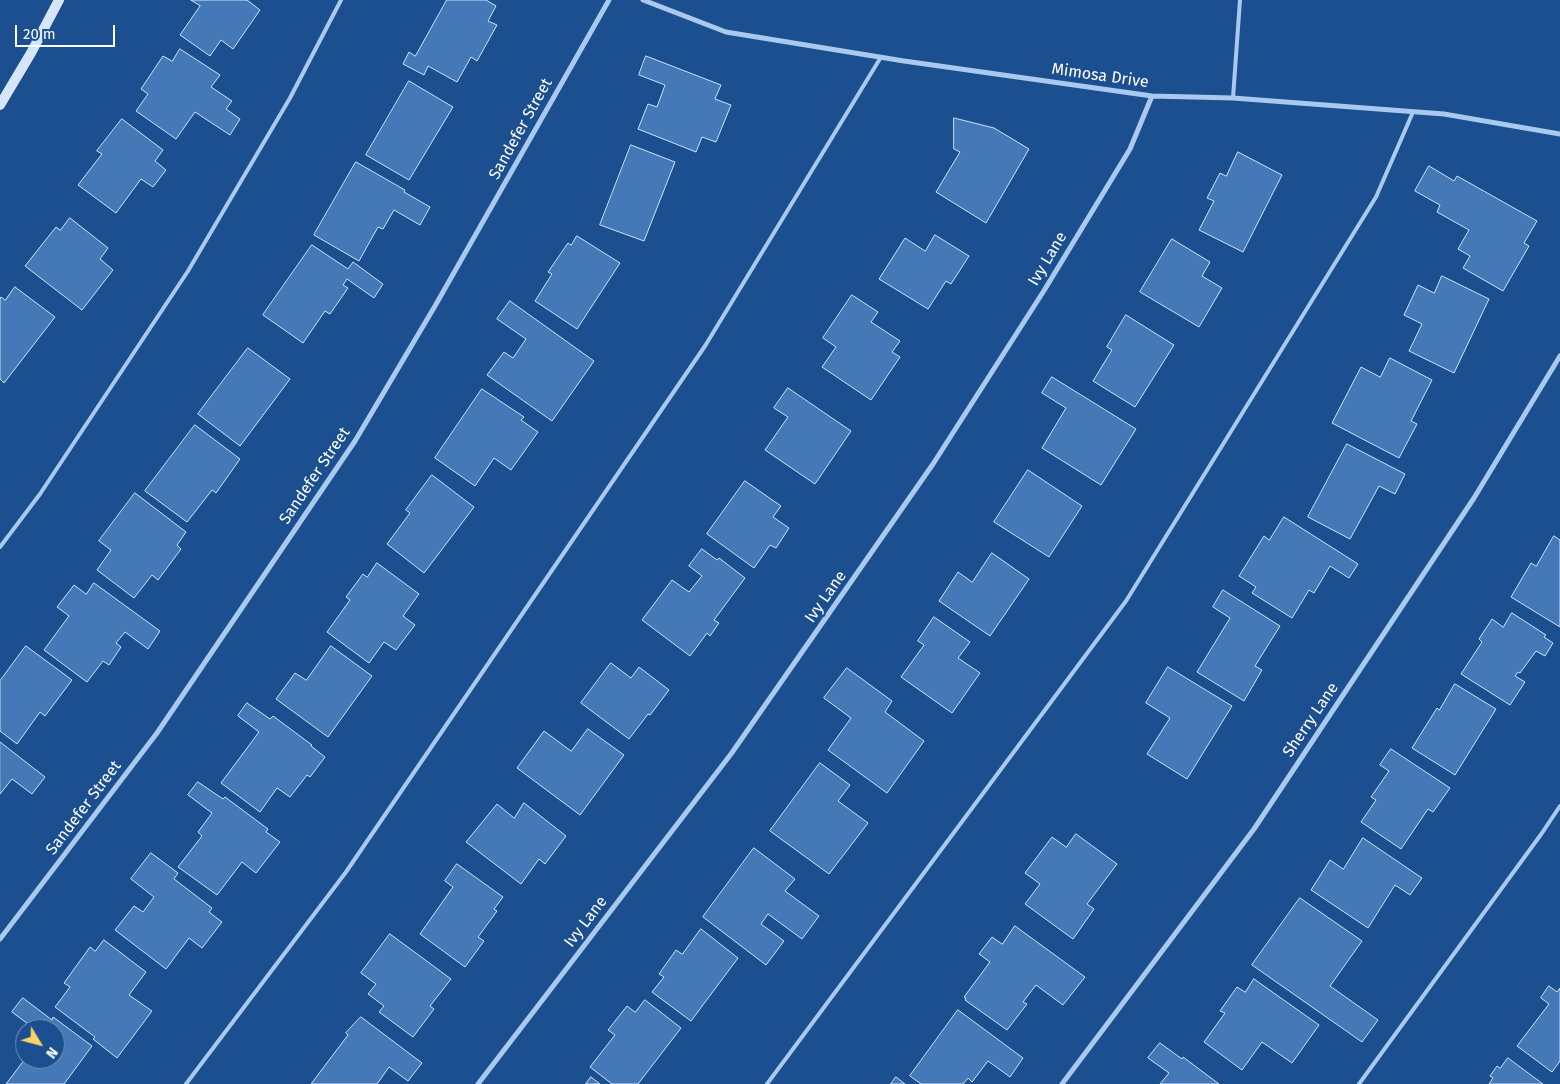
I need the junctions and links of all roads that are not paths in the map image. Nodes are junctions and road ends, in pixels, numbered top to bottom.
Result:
1 (59, 0) edge
2 (341, 0) edge
3 (609, 0) edge
4 (643, 0) edge
5 (1240, 0) edge
6 (881, 57) junction
7 (1152, 96) junction
8 (1233, 98) junction
9 (0, 105) edge
10 (1413, 112) junction
11 (1560, 134) edge
12 (1560, 356) edge
13 (0, 547) edge
14 (1560, 806) edge
15 (0, 939) edge
16 (186, 1084) edge
17 (478, 1084) edge
18 (767, 1084) edge
19 (1062, 1084) edge
20 (1359, 1084) edge

1 - 9 main road
2 - 13 lane
3 - 15 street, Sandefer Street
4 - 6 street, Mimosa Drive
5 - 8 lane
6 - 7 street, Mimosa Drive
6 - 16 lane
7 - 8 street, Mimosa Drive
7 - 17 street, Ivy Lane
8 - 10 street, Mimosa Drive
10 - 11 street, Mimosa Drive
10 - 18 lane
12 - 19 street, Sherry Lane
14 - 20 lane

